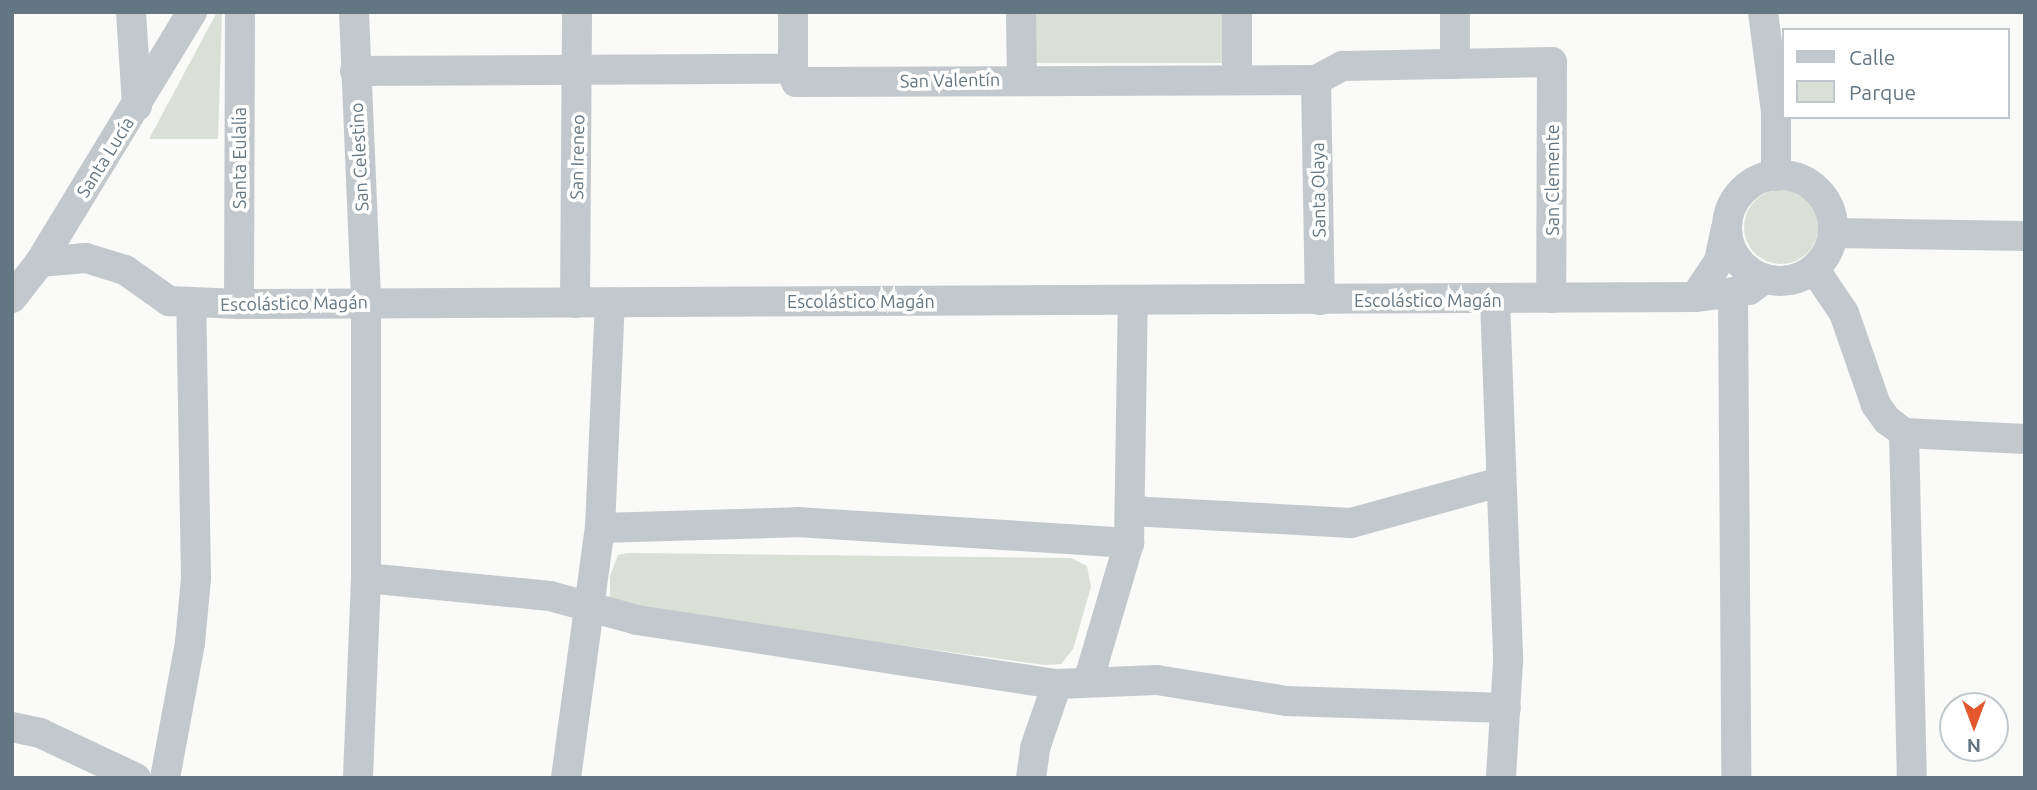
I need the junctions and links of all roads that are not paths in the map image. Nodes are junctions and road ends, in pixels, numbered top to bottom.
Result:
1 (131, 12) edge
2 (192, 12) edge
3 (240, 12) edge
4 (354, 12) edge
5 (577, 12) edge
6 (793, 12) edge
7 (1021, 12) edge
8 (1237, 12) edge
9 (1455, 12) edge
10 (1763, 12) edge
11 (1552, 62) joint
12 (1455, 64) junction
13 (793, 69) junction
14 (355, 71) junction
15 (578, 72) junction
16 (1023, 80) junction
17 (1237, 80) junction
18 (1316, 80) junction
19 (137, 106) junction
20 (1776, 176) junction
21 (1727, 226) junction
22 (1833, 233) junction
23 (2025, 236) edge
24 (40, 262) junction
25 (1815, 270) junction
26 (1764, 279) junction
27 (1733, 294) junction
28 (1695, 297) junction
29 (12, 298) edge
30 (1551, 298) junction
31 (1320, 299) junction
32 (1133, 300) junction
33 (1495, 300) junction
34 (366, 302) junction
35 (611, 302) junction
36 (575, 303) junction
37 (191, 304) junction
38 (239, 304) junction
39 (1904, 433) junction
40 (2025, 439) edge
41 (1500, 482) junction
42 (1132, 511) junction
43 (600, 528) junction
44 (1129, 543) junction
45 (366, 578) junction
46 (592, 607) junction
47 (1088, 682) junction
48 (1057, 684) junction
49 (1506, 708) junction
50 (12, 727) edge
51 (136, 778) edge
52 (165, 778) edge
53 (358, 778) edge
54 (566, 778) edge
55 (1031, 778) edge
56 (1501, 778) edge
57 (1736, 778) edge
58 (1912, 778) edge

1 - 19 street
2 - 19 street, Santa Lucía
3 - 38 street, Santa Eulalia
4 - 14 street, San Celestino
5 - 15 street, San Ireneo
6 - 13 street
7 - 16 street
8 - 17 street
9 - 12 street
10 - 20 street
11 - 12 street, San Valentín
11 - 30 street, San Clemente
12 - 18 street, San Valentín
13 - 15 street, San Valentín
13 - 16 street, San Valentín
14 - 15 street, San Valentín
14 - 34 street, San Celestino
15 - 36 street, San Ireneo
16 - 17 street, San Valentín
17 - 18 street, San Valentín
18 - 31 street, Santa Olaya
19 - 24 street, Santa Lucía
20 - 21 street
20 - 22 street
21 - 26 street
21 - 28 street
22 - 23 street
22 - 25 street
24 - 29 street, Santa Lucía
24 - 37 street, Escolástico Magán
25 - 26 street, Escolástico Magán
25 - 39 street
26 - 27 street, Escolástico Magán
27 - 28 street, Escolástico Magán
27 - 57 street
28 - 30 street, Escolástico Magán
30 - 33 street, Escolástico Magán
31 - 32 street, Escolástico Magán
31 - 33 street, Escolástico Magán
32 - 35 street, Escolástico Magán
32 - 42 street
33 - 41 street
34 - 36 street, Escolástico Magán
34 - 38 street, Escolástico Magán
34 - 45 street, San Celestino
35 - 36 street, Escolástico Magán
35 - 43 street
37 - 38 street, Escolástico Magán
37 - 52 street
39 - 40 street
39 - 58 street
41 - 42 street
41 - 49 street
42 - 44 street
43 - 44 street
43 - 46 street
44 - 47 street
45 - 46 street
45 - 53 street, San Celestino
46 - 48 street
46 - 54 street
47 - 48 street
47 - 49 street
48 - 55 street
49 - 56 street
50 - 51 street

